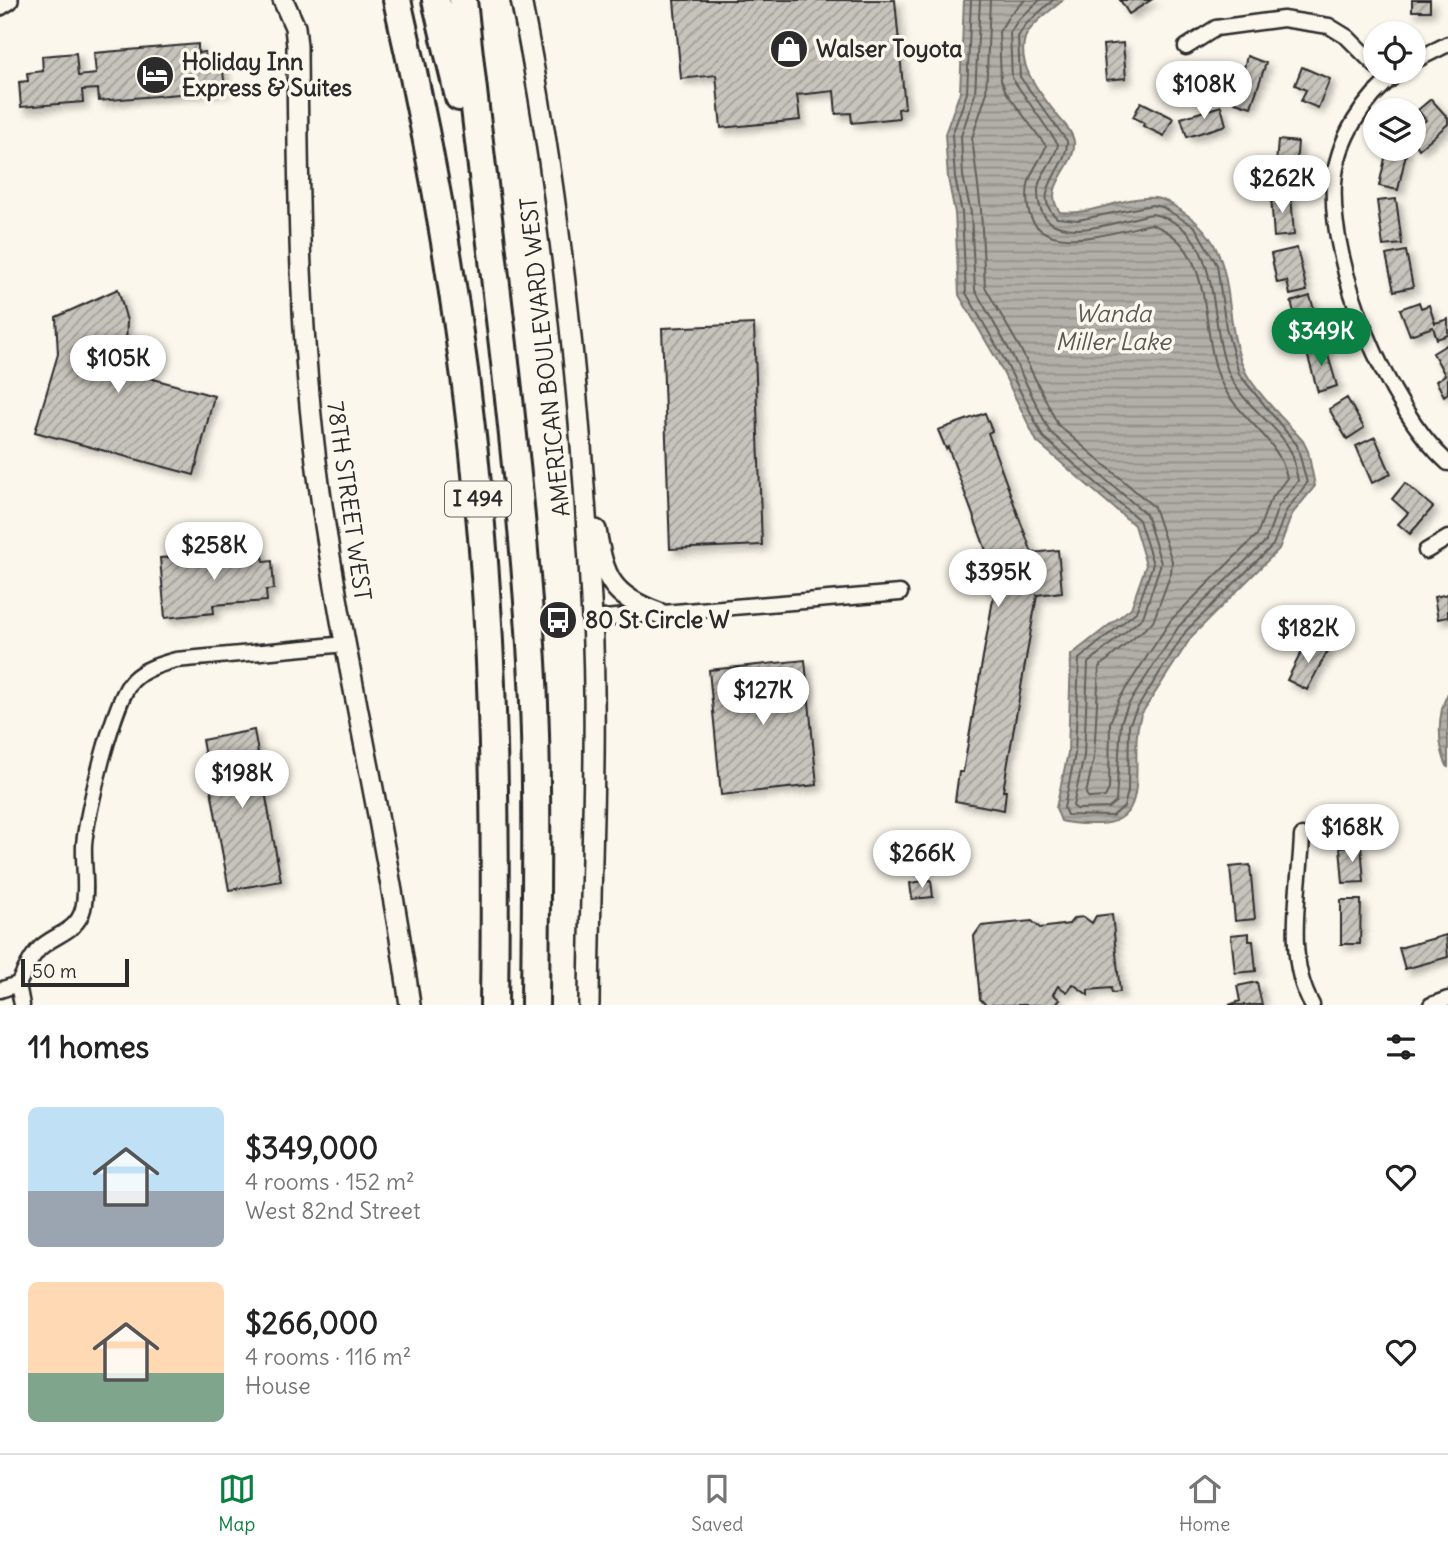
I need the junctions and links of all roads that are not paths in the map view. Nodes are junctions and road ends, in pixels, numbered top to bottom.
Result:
1 (8, 0) edge
2 (284, 0) edge
3 (397, 0) edge
4 (436, 0) edge
5 (463, 0) edge
6 (521, 0) edge
7 (0, 5) edge
8 (1448, 44) edge
9 (1186, 47) dead end
10 (1363, 53) edge
11 (1426, 55) edge
12 (1382, 84) edge
13 (492, 267) junction
14 (582, 444) junction
15 (1448, 463) edge
16 (1448, 538) edge
17 (1426, 551) dead end
18 (900, 593) dead end
19 (660, 613) junction
20 (592, 619) junction
21 (346, 644) junction
22 (1302, 836) dead end
23 (18, 984) junction
24 (0, 990) edge
25 (1448, 999) edge
26 (22, 1005) edge
27 (410, 1005) edge
28 (494, 1005) edge
29 (535, 1005) edge
30 (589, 1005) edge
31 (1312, 1005) edge
32 (1431, 1005) edge

1 - 7 street
2 - 21 street, 78TH STREET WEST
3 - 28 highway, I 494
4 - 13 highway, I 494
5 - 13 highway
6 - 14 street, AMERICAN BOULEVARD WEST
8 - 11 street
9 - 10 street
12 - 15 street
13 - 29 highway, I 494
14 - 19 street
14 - 20 street, AMERICAN BOULEVARD WEST
16 - 17 street
18 - 19 street
19 - 20 street
20 - 30 street, AMERICAN BOULEVARD WEST
21 - 23 street
21 - 27 street, 78TH STREET WEST
22 - 31 street
23 - 24 street
23 - 26 street
25 - 32 street

